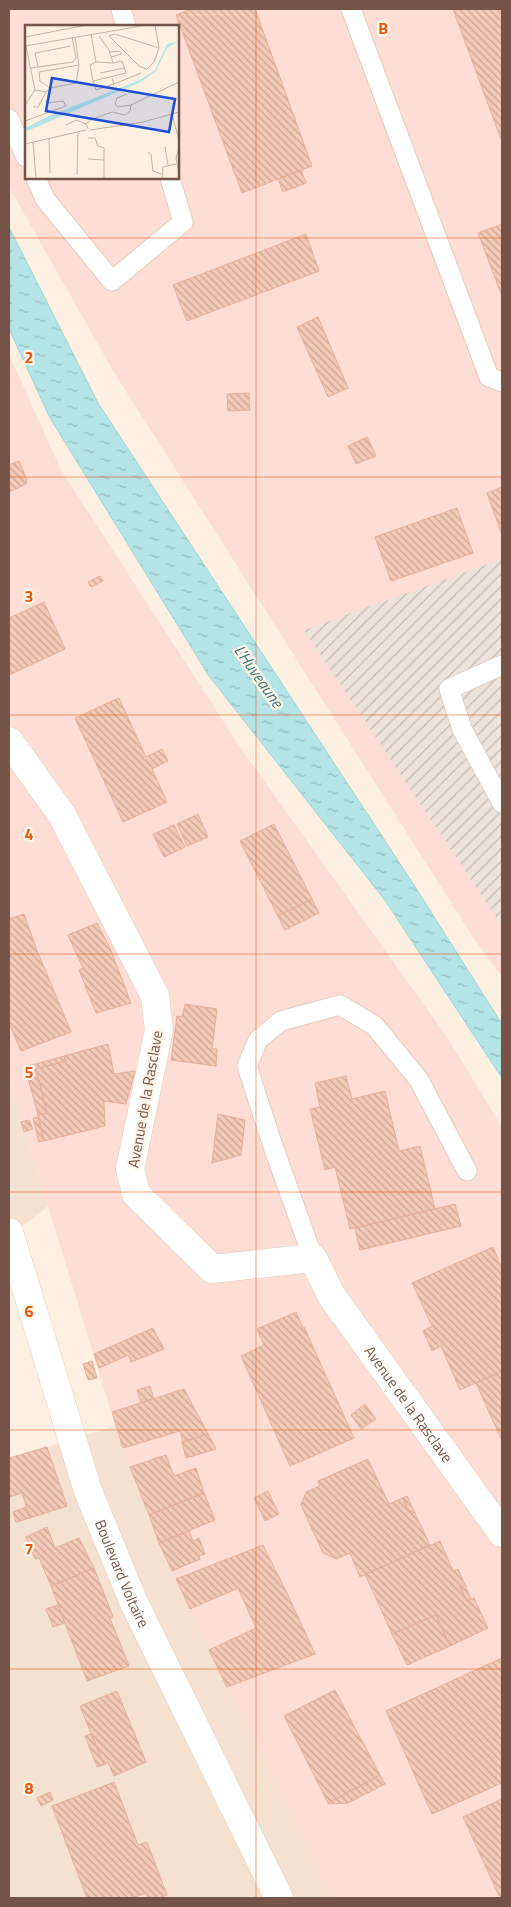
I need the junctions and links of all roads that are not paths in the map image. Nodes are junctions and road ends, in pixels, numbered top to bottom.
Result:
1 (121, 9) edge
2 (351, 9) edge
3 (126, 25) edge
4 (9, 119) edge
5 (25, 155) edge
6 (36, 179) edge
7 (170, 179) edge
8 (502, 382) edge
9 (502, 665) edge
10 (9, 741) edge
11 (502, 803) edge
12 (466, 1171) dead end
13 (9, 1232) edge
14 (312, 1258) junction
15 (502, 1533) edge
16 (279, 1898) edge

1 - 3 lane
2 - 8 lane
4 - 5 lane
6 - 7 lane
9 - 11 lane
10 - 14 street, Avenue de la Rasclave
12 - 14 lane
13 - 16 street, Boulevard Voltaire
14 - 15 street, Avenue de la Rasclave

